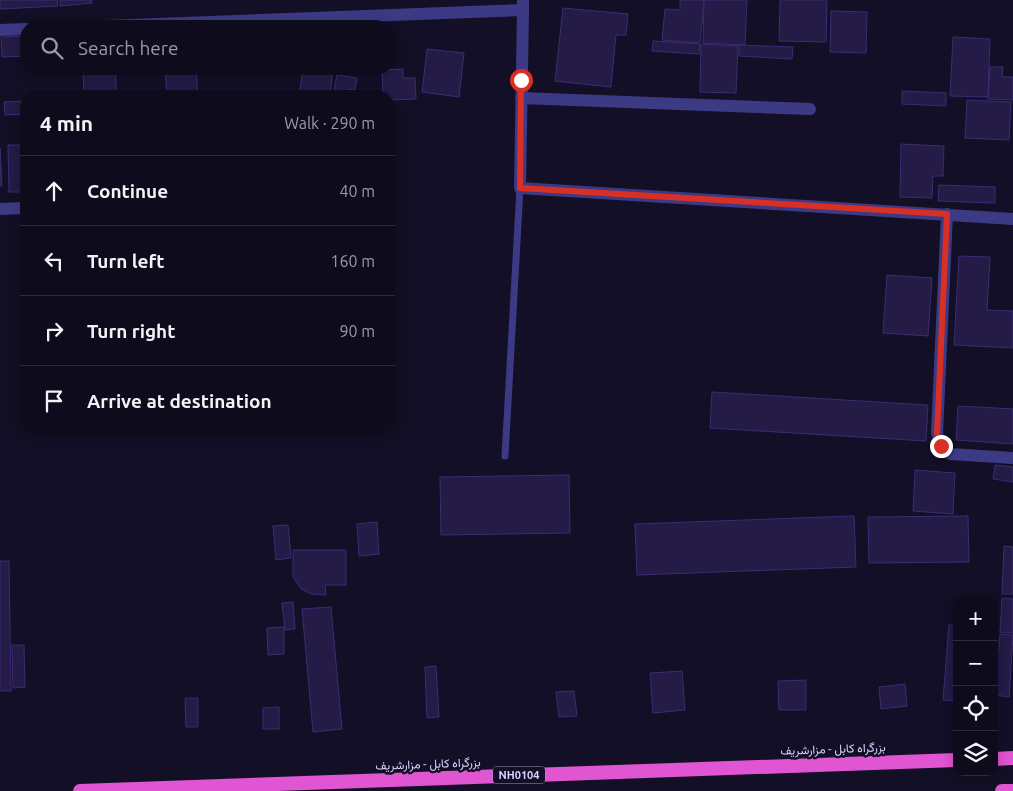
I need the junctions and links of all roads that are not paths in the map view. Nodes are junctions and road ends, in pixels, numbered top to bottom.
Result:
1 (523, 5) edge
2 (224, 20) edge
3 (20, 29) edge
4 (0, 30) edge
5 (522, 98) junction
6 (810, 109) dead end
7 (520, 188) junction
8 (20, 208) edge
9 (0, 209) edge
10 (947, 214) junction
11 (1013, 219) edge
12 (505, 456) dead end
13 (1013, 458) edge
14 (1013, 758) edge
15 (998, 759) edge
16 (953, 760) edge
17 (80, 791) edge
18 (1002, 791) edge
19 (1013, 791) edge

1 - 2 street
1 - 5 street
3 - 4 street
5 - 6 street
5 - 7 street
7 - 10 street
7 - 12 lane
8 - 9 street
10 - 11 street
10 - 13 street
14 - 15 highway
16 - 17 highway, بزرگراه کابل - مزارشریف / NH0104
18 - 19 highway

